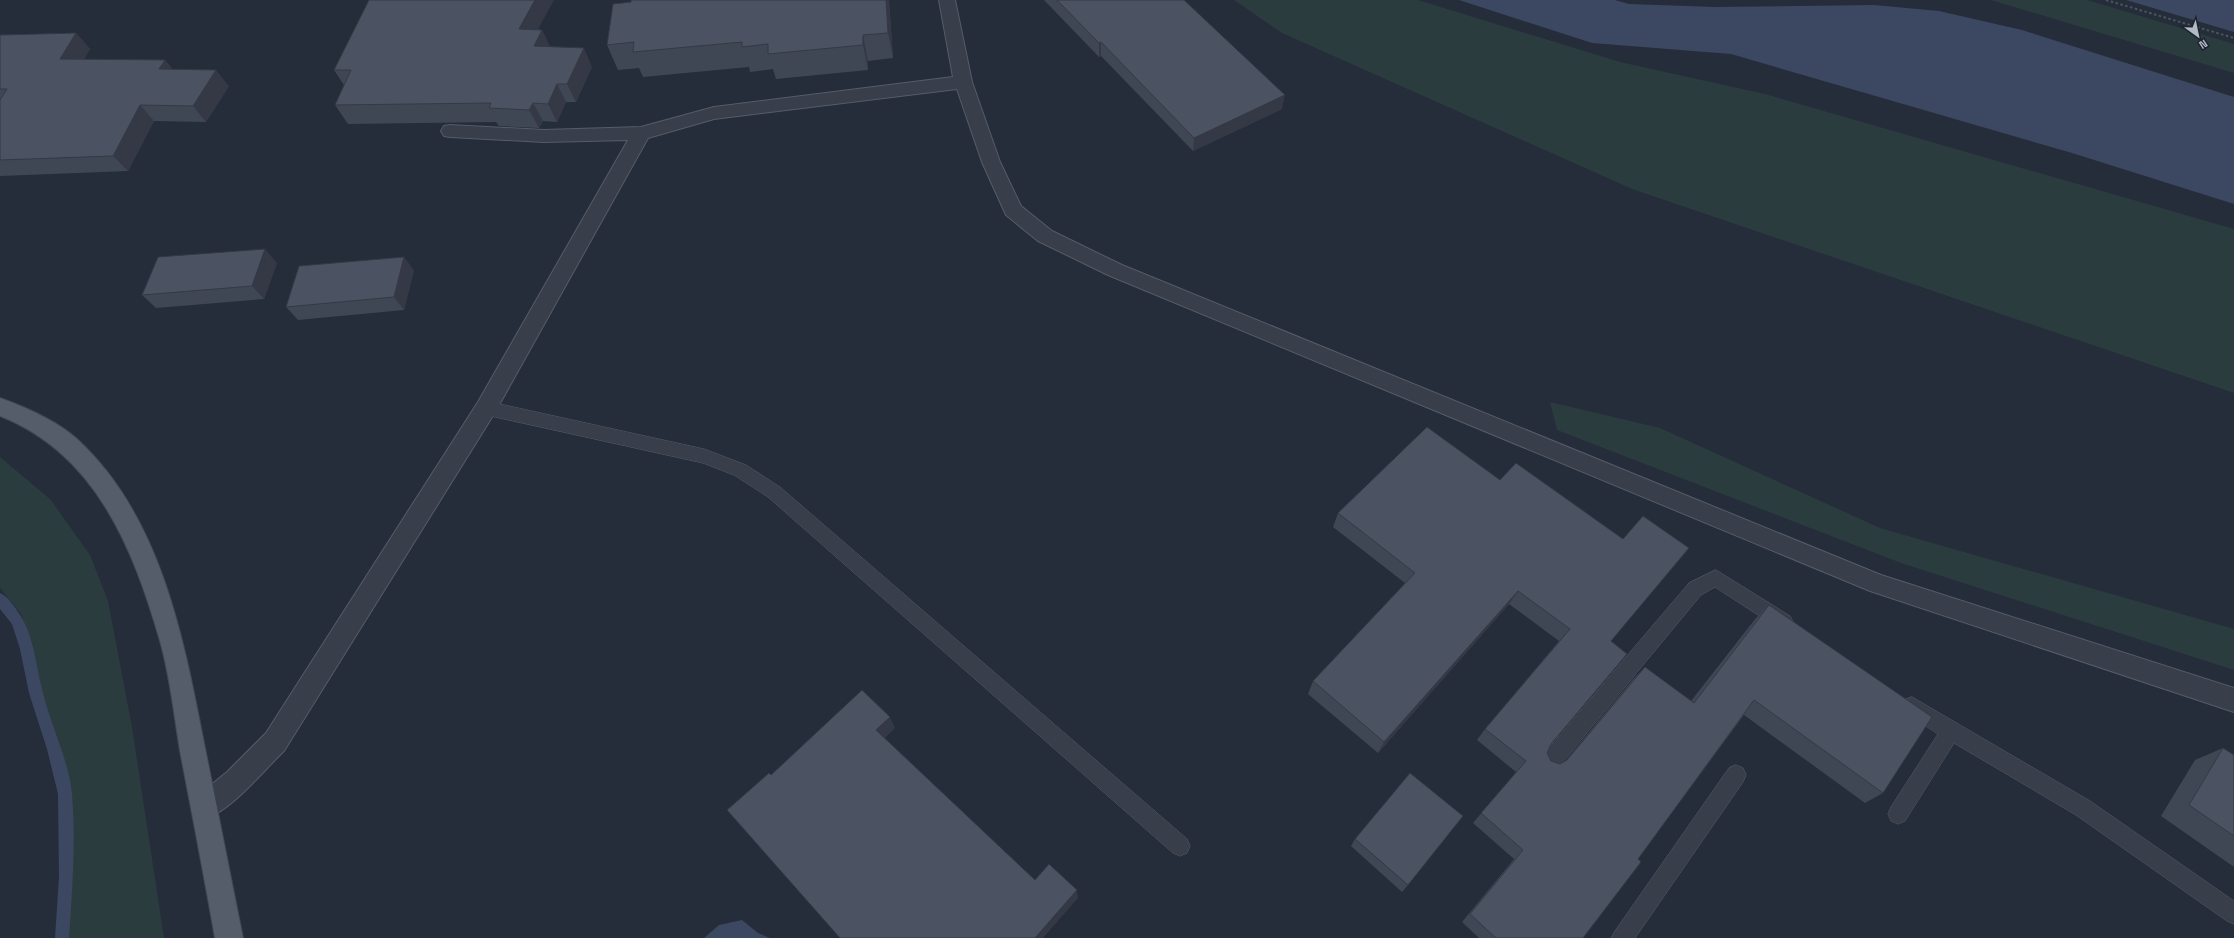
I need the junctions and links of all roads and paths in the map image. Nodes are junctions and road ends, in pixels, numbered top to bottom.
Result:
1 (947, 0) edge
2 (2106, 0) edge
3 (2234, 38) edge
4 (963, 82) junction
5 (450, 131) dead end
6 (641, 133) junction
7 (0, 407) edge
8 (486, 408) junction
9 (1800, 633) edge
10 (1898, 697) edge
11 (2234, 700) edge
12 (1950, 731) junction
13 (1549, 763) edge
14 (1736, 774) dead end
15 (204, 807) junction
16 (1898, 814) dead end
17 (1180, 846) dead end
18 (2234, 914) edge
19 (229, 938) edge
20 (1622, 938) edge

1 - 4 street
2 - 3 path
4 - 6 street
4 - 11 street
5 - 6 street
6 - 8 street
7 - 15 main road
8 - 15 street
8 - 17 lane
9 - 13 lane
10 - 12 lane
12 - 16 lane
12 - 18 lane
14 - 20 lane
15 - 19 main road

